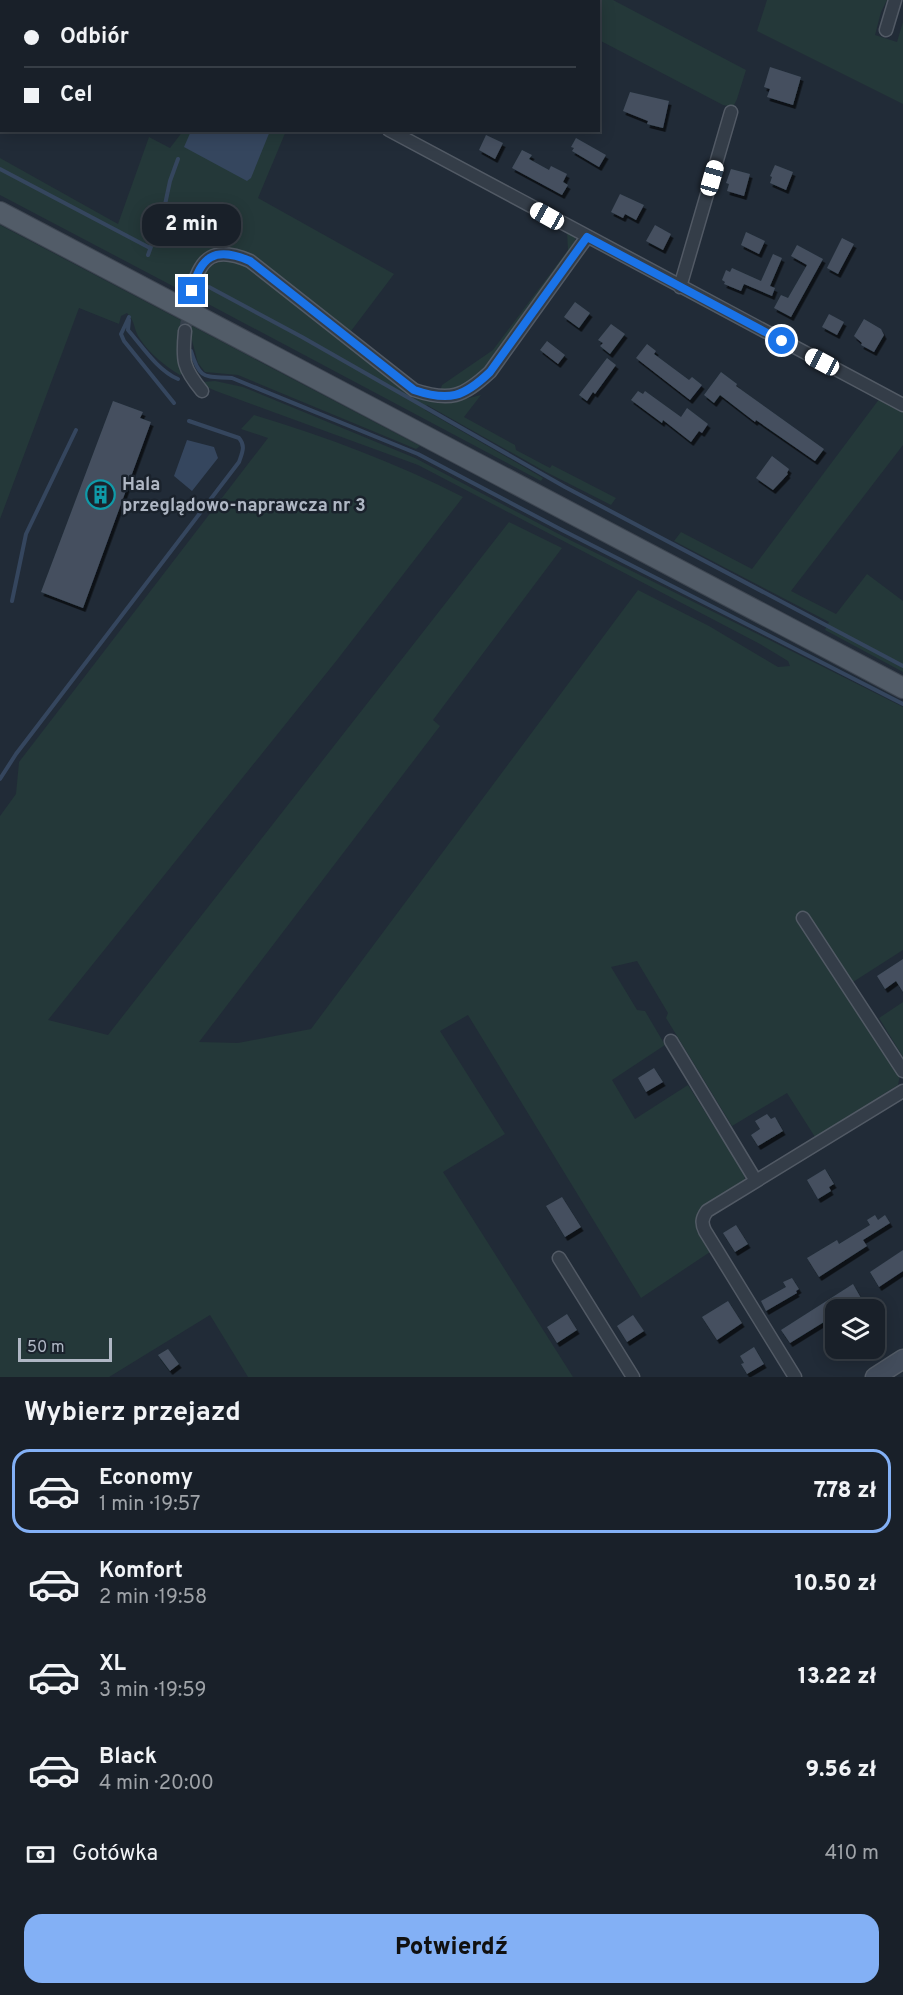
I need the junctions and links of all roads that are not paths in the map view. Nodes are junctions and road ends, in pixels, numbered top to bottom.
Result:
1 (895, 0) edge
2 (886, 30) dead end
3 (731, 112) dead end
4 (393, 132) edge
5 (0, 212) edge
6 (587, 237) junction
7 (681, 287) junction
8 (192, 291) tunnel mouth
9 (185, 331) tunnel mouth
10 (202, 391) dead end
11 (903, 405) edge
12 (903, 688) edge
13 (803, 918) dead end
14 (671, 1041) dead end
15 (903, 1071) edge
16 (903, 1091) edge
17 (756, 1181) junction
18 (559, 1258) dead end
19 (903, 1359) edge
20 (633, 1377) edge
21 (795, 1377) edge
22 (875, 1377) edge

1 - 2 street
3 - 7 street
4 - 6 street
5 - 12 main road
6 - 7 street
6 - 8 street
7 - 11 street
9 - 10 street
13 - 15 street
14 - 17 street
16 - 17 street
17 - 21 street
18 - 20 street
19 - 22 main road

